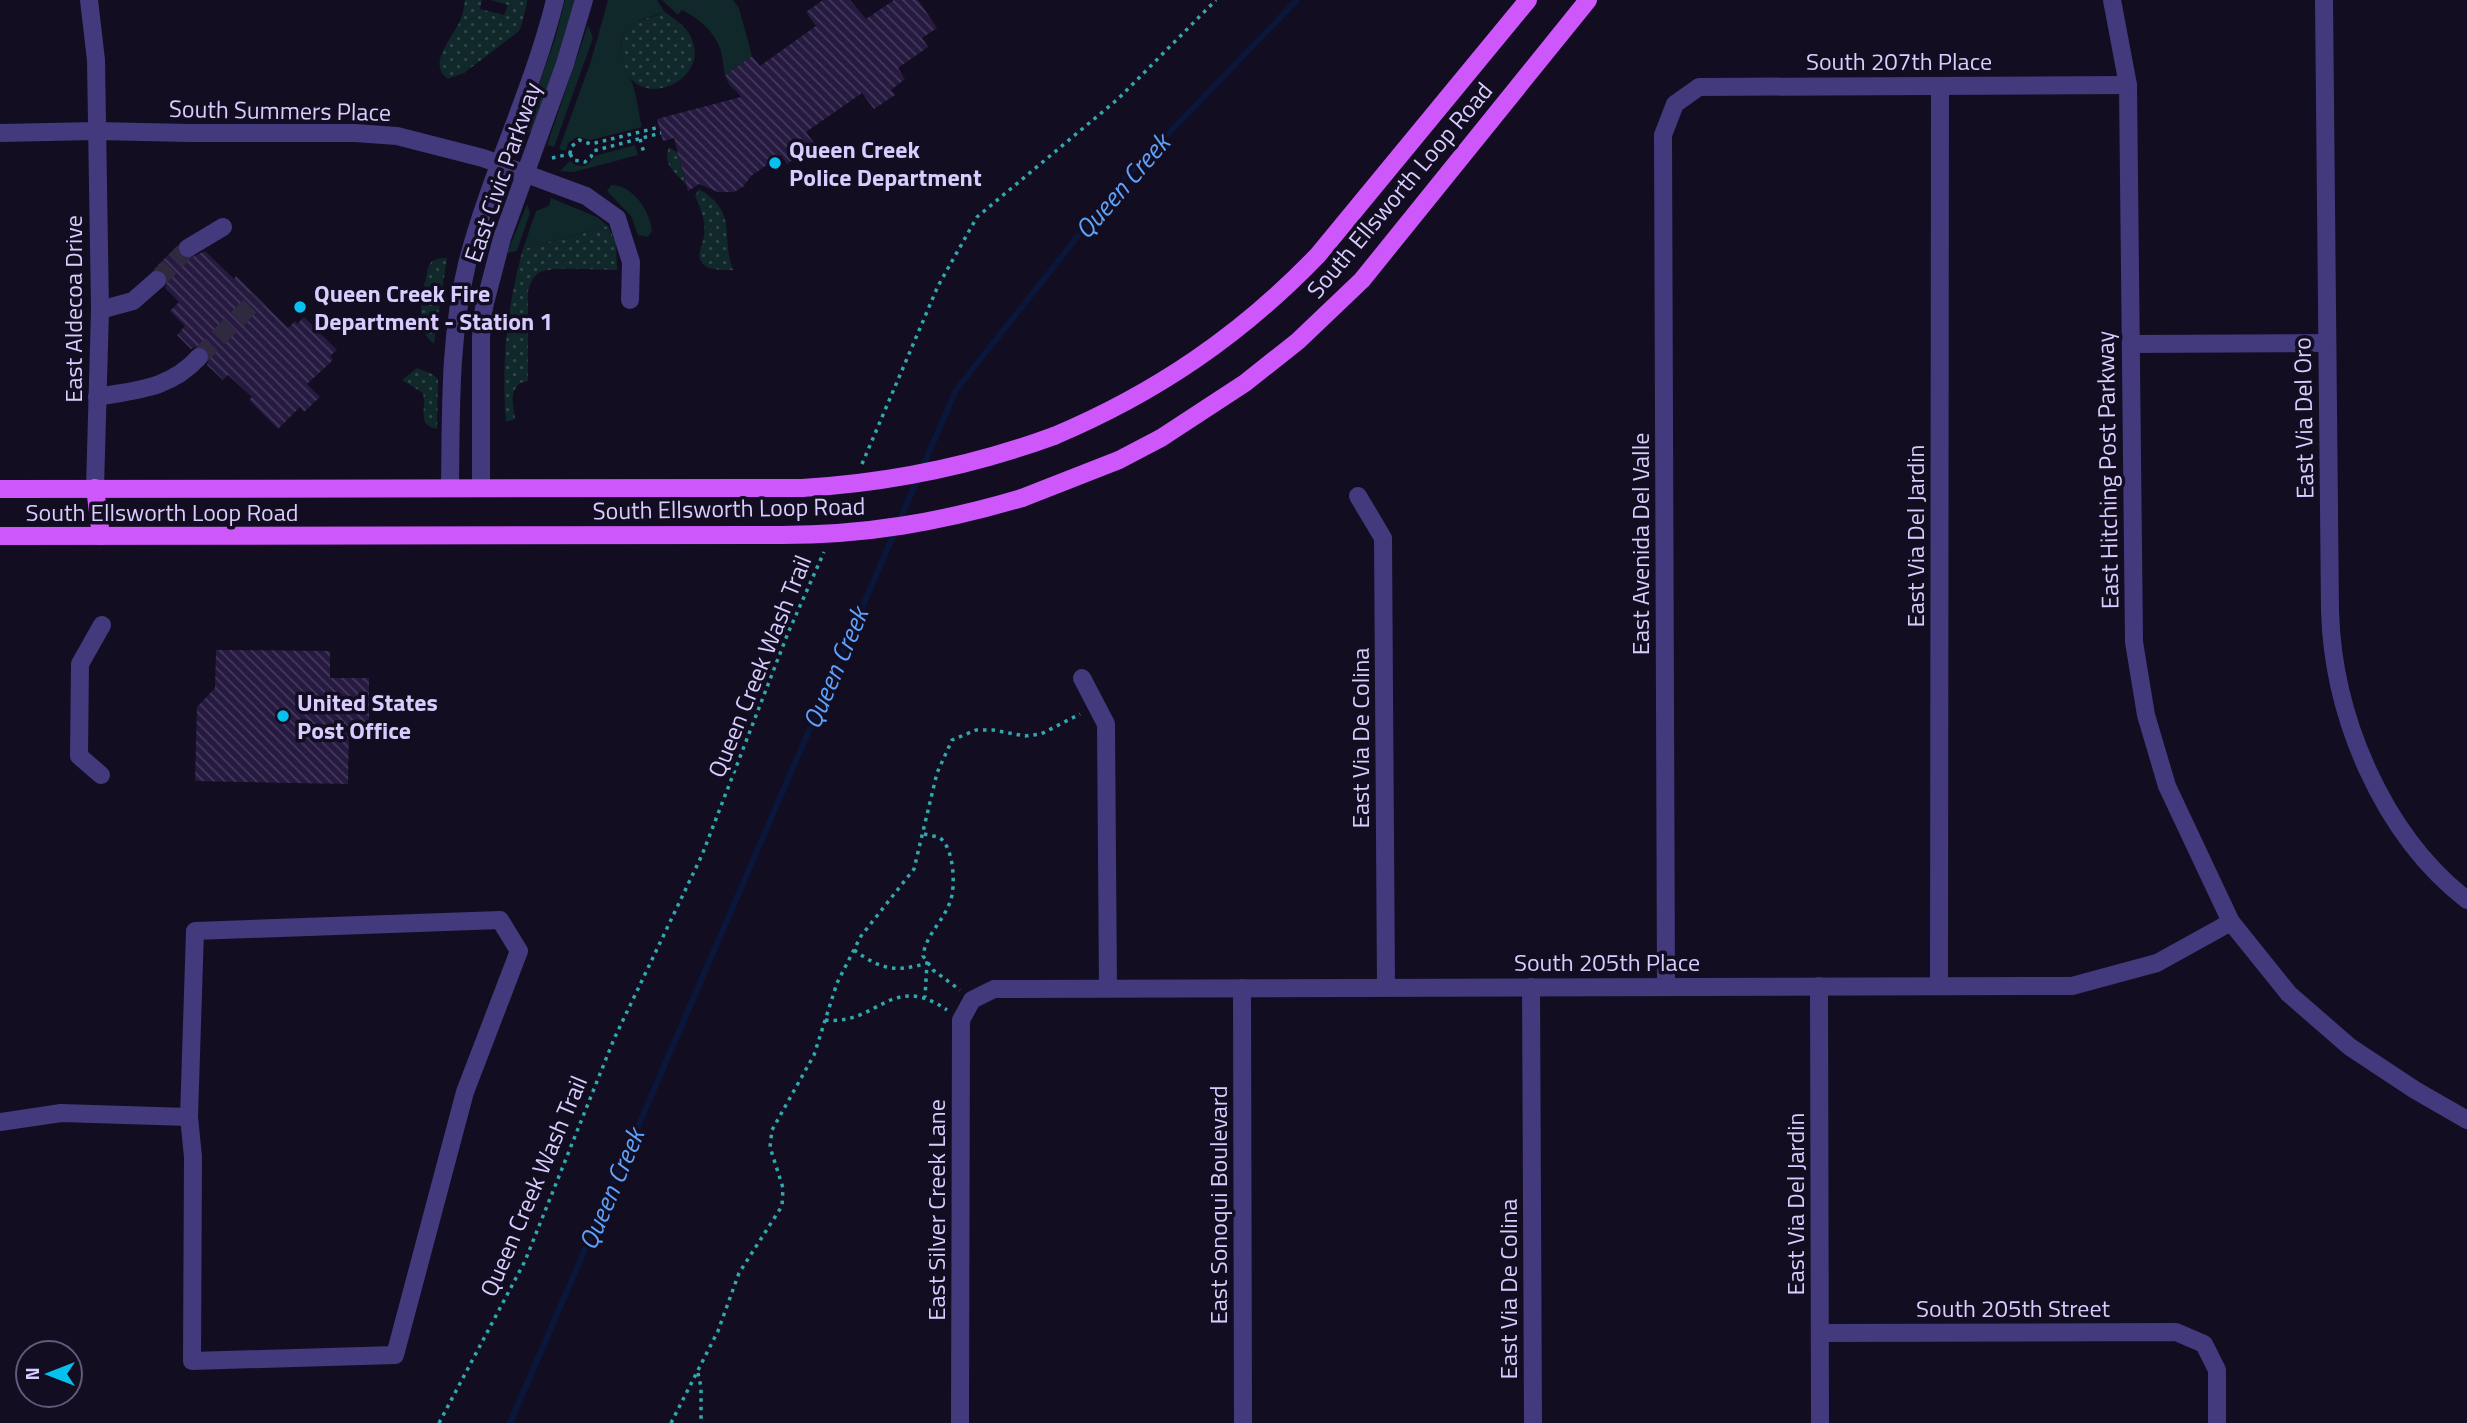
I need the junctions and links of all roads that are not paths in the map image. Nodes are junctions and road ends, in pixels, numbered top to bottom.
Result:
1 (89, 0) edge
2 (555, 0) edge
3 (584, 0) edge
4 (1528, 0) edge
5 (1588, 0) edge
6 (2112, 0) edge
7 (2324, 0) edge
8 (2128, 85) junction
9 (1940, 86) junction
10 (1675, 104) joint
11 (96, 131) junction
12 (0, 133) edge
13 (501, 163) junction
14 (525, 173) junction
15 (223, 227) dead end
16 (188, 248) tunnel mouth
17 (157, 280) tunnel mouth
18 (630, 300) dead end
19 (100, 310) junction
20 (2326, 343) junction
21 (2131, 344) junction
22 (199, 357) tunnel mouth
23 (97, 397) junction
24 (95, 488) junction
25 (450, 488) junction
26 (481, 488) junction
27 (0, 489) edge
28 (1357, 496) dead end
29 (0, 536) edge
30 (101, 536) junction
31 (102, 625) dead end
32 (1082, 678) dead end
33 (101, 775) dead end
34 (2467, 900) edge
35 (2231, 922) junction
36 (1939, 985) junction
37 (1531, 986) junction
38 (1666, 986) junction
39 (1819, 986) junction
40 (1387, 987) junction
41 (1108, 988) junction
42 (1242, 988) junction
43 (975, 998) joint
44 (189, 1116) junction
45 (2467, 1120) edge
46 (0, 1122) edge
47 (1820, 1333) junction
48 (960, 1423) edge
49 (1243, 1423) edge
50 (1533, 1423) edge
51 (1820, 1423) edge
52 (2217, 1423) edge

1 - 11 street, East Aldecoa Drive
2 - 13 street, East Civic Parkway
3 - 14 street, East Civic Parkway
4 - 26 main road, South Ellsworth Loop Road, bridge
5 - 30 main road, South Ellsworth Loop Road, bridge
6 - 8 street, East Hitching Post Parkway
7 - 20 street, East Via Del Oro
8 - 9 street, South 207th Place
8 - 21 street, East Hitching Post Parkway
9 - 10 street, South 207th Place
9 - 36 street, East Via Del Jardin
10 - 38 street, East Avenida Del Valle
11 - 12 street, South Summers Place
11 - 13 street, South Summers Place
11 - 19 street, East Aldecoa Drive
13 - 14 street, South Summers Place
13 - 25 street, East Civic Parkway
14 - 18 street, South Summers Place
14 - 26 street, East Civic Parkway
15 - 16 street
17 - 19 street
19 - 23 street, East Aldecoa Drive
20 - 21 street
20 - 34 street, East Via Del Oro
21 - 35 street, East Hitching Post Parkway
22 - 23 street
23 - 24 street, East Aldecoa Drive
24 - 25 main road, South Ellsworth Loop Road
24 - 27 main road, South Ellsworth Loop Road
24 - 30 main road
25 - 26 main road, South Ellsworth Loop Road
28 - 40 street, East Via De Colina
29 - 30 main road, South Ellsworth Loop Road
31 - 33 street
32 - 41 street
35 - 36 street, South 205th Place
35 - 45 street, East Hitching Post Parkway
36 - 39 street, South 205th Place
37 - 38 street, South 205th Place
37 - 40 street, South 205th Place
37 - 50 street, East Via De Colina
38 - 39 street, South 205th Place
39 - 47 street, East Via Del Jardin
40 - 42 street, South 205th Place
41 - 42 street, South 205th Place
41 - 43 street, South 205th Place
42 - 49 street, East Sonoqui Boulevard
43 - 48 street, East Silver Creek Lane
44 - 44 street
44 - 46 street
47 - 51 street, East Via Del Jardin
47 - 52 street, South 205th Street

